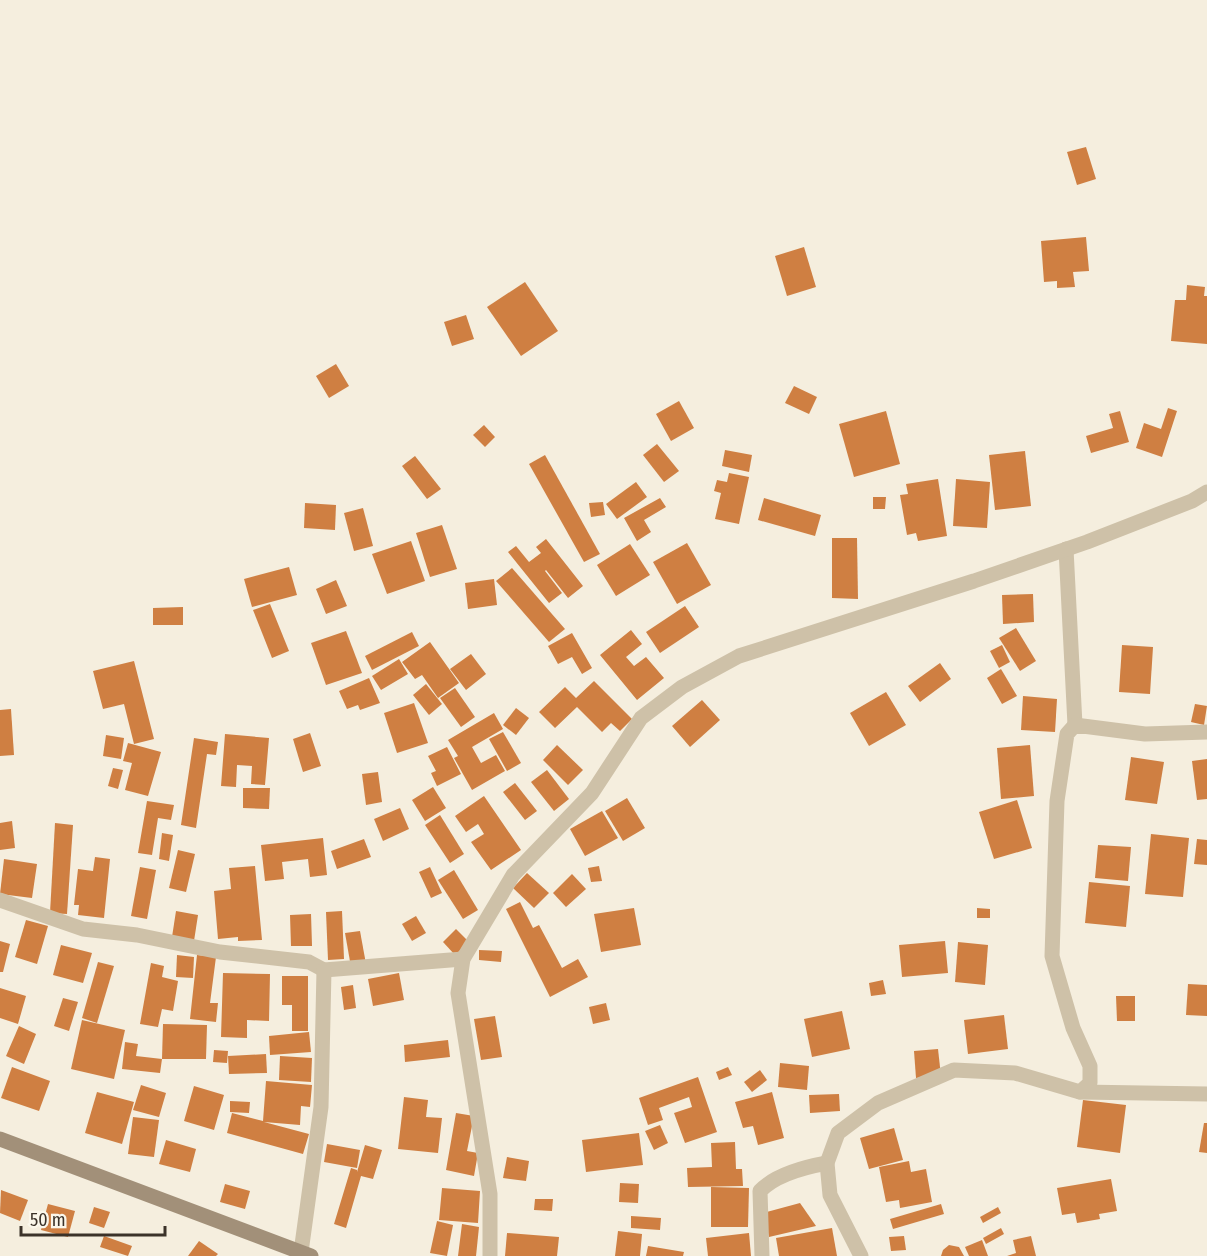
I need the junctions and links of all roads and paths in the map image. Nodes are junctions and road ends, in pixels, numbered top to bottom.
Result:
1 (1207, 492) edge
2 (1066, 549) junction
3 (1075, 725) junction
4 (1207, 732) edge
5 (0, 900) edge
6 (463, 959) junction
7 (324, 970) junction
8 (1080, 1092) junction
9 (1207, 1094) edge
10 (0, 1139) edge
11 (827, 1163) junction
12 (306, 1254) edge
13 (490, 1256) edge
14 (762, 1256) edge
15 (861, 1256) edge

1 - 2 street
2 - 3 street
2 - 6 street
3 - 4 street
3 - 8 street
5 - 7 street
6 - 7 street
6 - 13 street
7 - 12 street
8 - 9 street
8 - 11 street
10 - 12 main road
11 - 14 street
11 - 15 street

